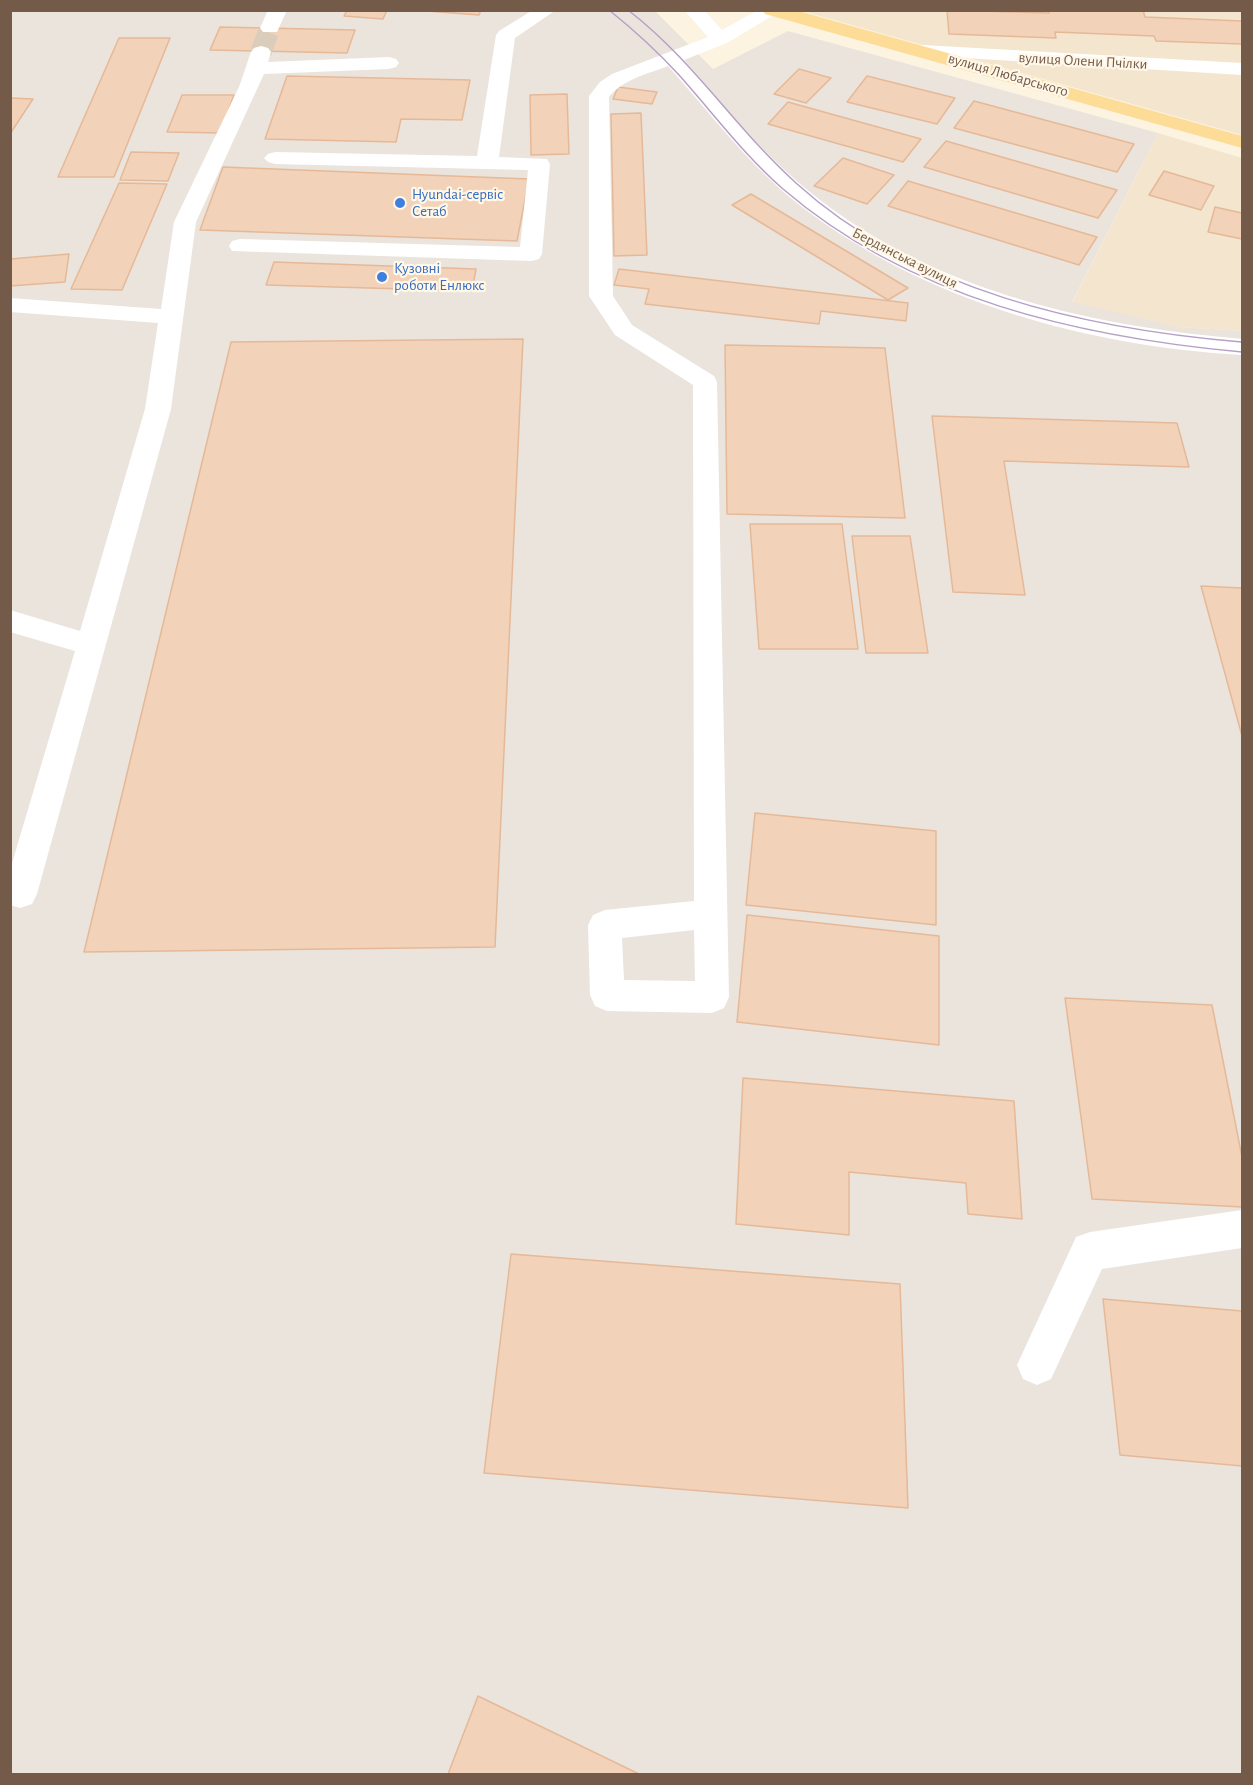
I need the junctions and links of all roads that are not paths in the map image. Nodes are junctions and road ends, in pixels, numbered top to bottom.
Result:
1 (547, 10) edge
2 (693, 10) edge
3 (773, 11) edge
4 (266, 39) edge
5 (720, 39) junction
6 (923, 51) junction
7 (671, 57) junction
8 (389, 63) dead end
9 (1242, 69) edge
10 (1242, 142) edge
11 (275, 158) dead end
12 (487, 163) junction
13 (240, 246) dead end
14 (10, 305) edge
15 (172, 317) junction
16 (1242, 347) edge
17 (10, 621) edge
18 (91, 645) junction
19 (20, 894) dead end
20 (711, 914) junction
21 (1242, 1229) edge
22 (1036, 1365) dead end

1 - 12 street
2 - 5 street
3 - 5 street
3 - 6 main road, вулиця Любарського
4 - 8 street
4 - 15 street
5 - 7 street
6 - 9 street, вулиця Олени Пчілки
6 - 10 main road, вулиця Любарського
7 - 16 street, Бердянська вулиця
7 - 20 street
11 - 12 street
12 - 13 street
14 - 15 street
15 - 18 street
17 - 18 street
18 - 19 street
20 - 20 street
21 - 22 street

